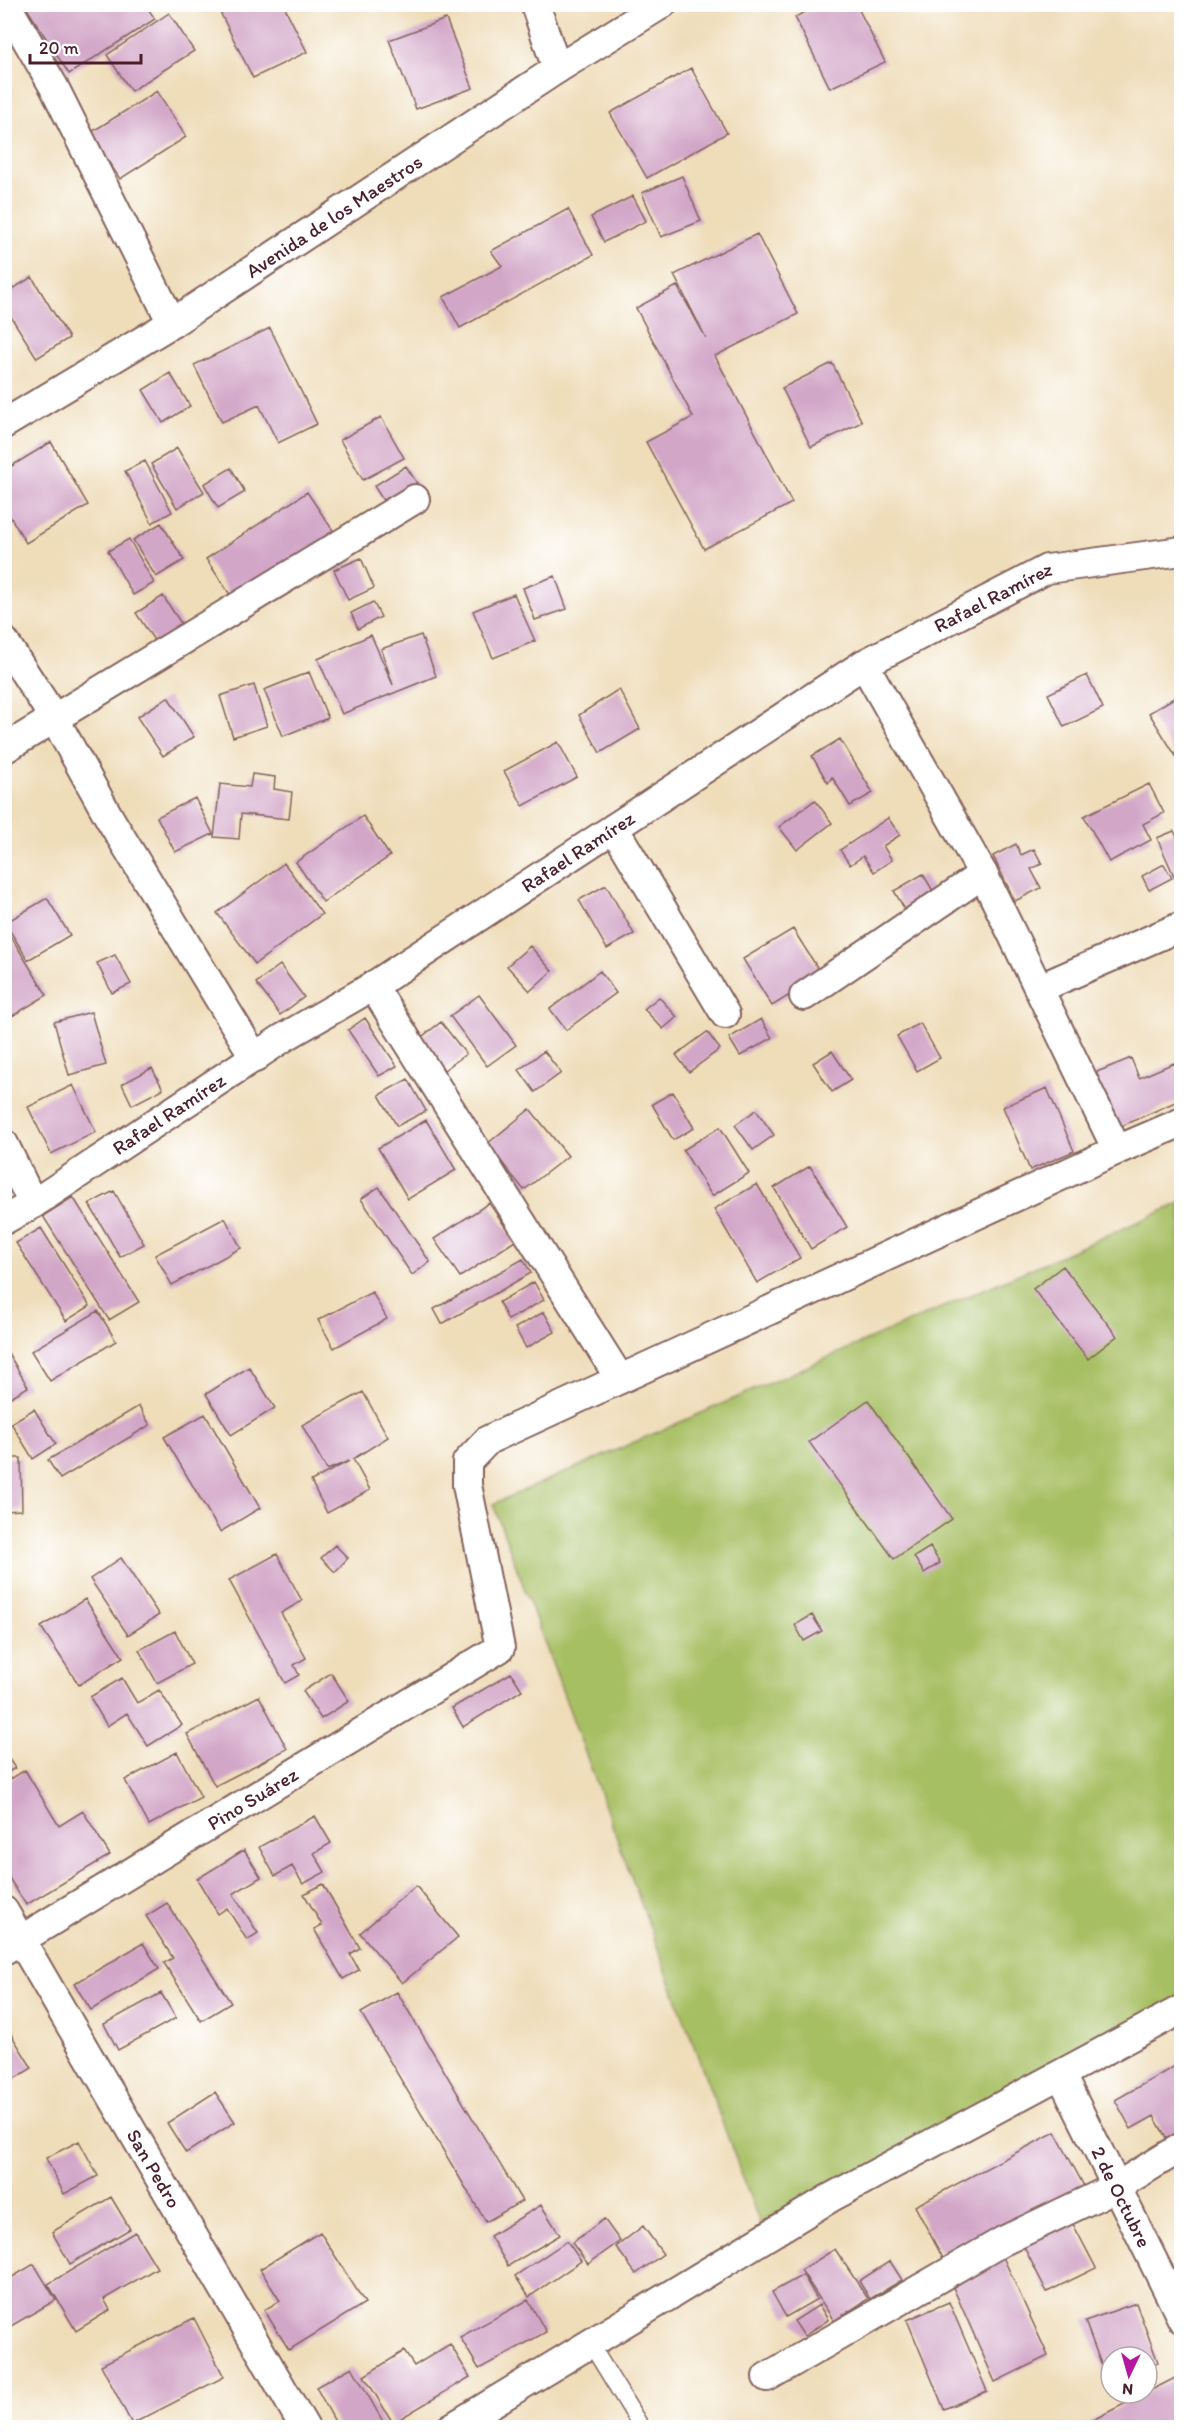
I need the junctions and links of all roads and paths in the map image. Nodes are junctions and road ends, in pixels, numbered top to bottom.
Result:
1 (6, 4) edge
2 (535, 4) edge
3 (662, 4) edge
4 (557, 69) junction
5 (172, 323) junction
6 (4, 424) edge
7 (415, 499) dead end
8 (1182, 551) edge
9 (4, 641) edge
10 (864, 664) junction
11 (54, 718) junction
12 (4, 749) edge
13 (614, 828) junction
14 (983, 874) junction
15 (1182, 926) edge
16 (373, 986) junction
17 (1040, 988) junction
18 (804, 996) dead end
19 (725, 1014) dead end
20 (255, 1058) junction
21 (1182, 1122) edge
22 (4, 1144) edge
23 (1117, 1150) junction
24 (33, 1204) junction
25 (4, 1220) edge
26 (620, 1379) junction
27 (4, 1911) edge
28 (13, 1945) edge
29 (1182, 2009) edge
30 (1061, 2075) junction
31 (1182, 2147) edge
32 (1116, 2187) junction
33 (1182, 2319) edge
34 (590, 2343) junction
35 (767, 2377) dead end
36 (305, 2427) edge
37 (451, 2427) edge
38 (642, 2427) edge

1 - 5 street
2 - 4 street
3 - 4 street, Avenida de los Maestros
4 - 5 street, Avenida de los Maestros
5 - 6 street, Avenida de los Maestros
7 - 11 street
8 - 10 street, Rafael Ramírez
9 - 11 street
10 - 13 street, Rafael Ramírez
10 - 14 street
11 - 12 street
11 - 20 street
13 - 16 street, Rafael Ramírez
13 - 19 street
14 - 17 street
14 - 18 street
15 - 17 street
16 - 20 street, Rafael Ramírez
16 - 26 street
17 - 23 street
20 - 24 street, Rafael Ramírez
21 - 23 street
22 - 24 street
23 - 26 street
24 - 25 street, Rafael Ramírez
26 - 28 street, Pino Suárez
27 - 28 street, San Pedro
28 - 36 street, San Pedro
29 - 30 street
30 - 32 street, 2 de Octubre
30 - 34 street
31 - 32 street
32 - 33 street, 2 de Octubre
32 - 35 street
34 - 37 street
34 - 38 lane

